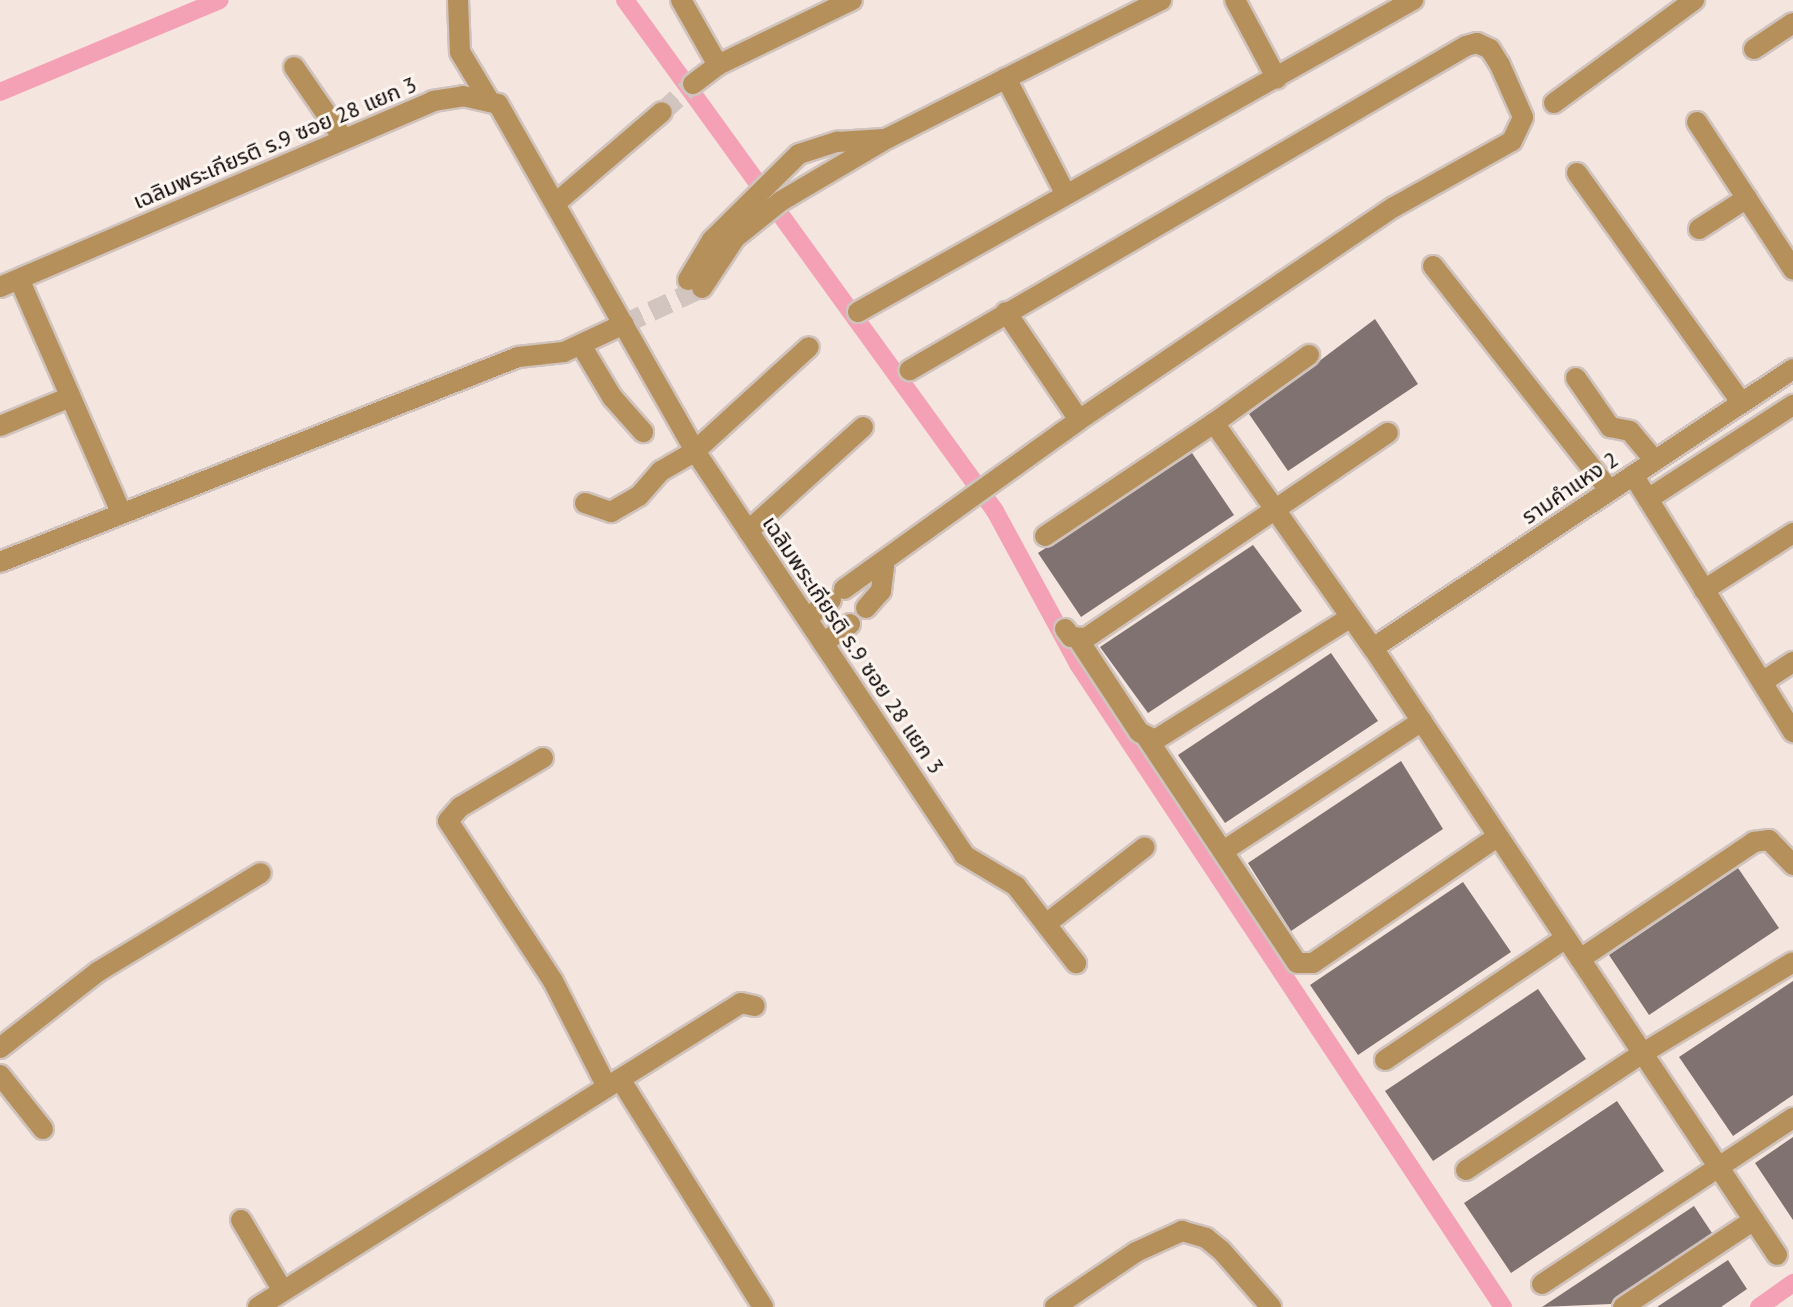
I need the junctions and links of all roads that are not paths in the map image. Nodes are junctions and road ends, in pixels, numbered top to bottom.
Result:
1 (458, 0) edge
2 (681, 0) edge
3 (852, 0) edge
4 (1161, 0) edge
5 (1235, 0) edge
6 (1413, 0) edge
7 (1694, 0) edge
8 (1793, 23) edge
9 (1754, 49) dead end
10 (718, 65) junction
11 (294, 67) dead end
12 (1006, 78) junction
13 (1277, 79) junction
14 (693, 84) tunnel mouth
15 (490, 102) junction
16 (1554, 103) dead end
17 (662, 112) tunnel mouth
18 (1697, 122) dead end
19 (343, 138) junction
20 (888, 138) junction
21 (1577, 173) dead end
22 (774, 193) junction
23 (1065, 193) junction
24 (1747, 198) junction
25 (557, 202) junction
26 (1699, 229) dead end
27 (1433, 266) dead end
28 (1793, 269) edge
29 (20, 281) junction
30 (695, 284) tunnel mouth
31 (0, 287) edge
32 (858, 312) dead end
33 (1006, 312) junction
34 (624, 324) junction
35 (581, 345) junction
36 (809, 347) dead end
37 (1309, 355) dead end
38 (1793, 369) edge
39 (910, 370) dead end
40 (1576, 378) dead end
41 (70, 397) junction
42 (1741, 402) junction
43 (1793, 405) edge
44 (1079, 420) junction
45 (1214, 423) junction
46 (0, 426) edge
47 (863, 427) dead end
48 (643, 432) dead end
49 (1388, 433) dead end
50 (695, 451) junction
51 (1654, 460) junction
52 (1633, 475) junction
53 (1610, 491) junction
54 (1648, 499) junction
55 (585, 503) dead end
56 (1277, 510) junction
57 (121, 512) junction
58 (748, 531) junction
59 (1793, 533) edge
60 (1045, 536) dead end
61 (0, 562) edge
62 (884, 565) junction
63 (1704, 590) junction
64 (866, 608) dead end
65 (1351, 617) junction
66 (807, 618) junction
67 (850, 624) dead end
68 (823, 643) junction
69 (1373, 648) junction
70 (1793, 662) edge
71 (1762, 682) junction
72 (1422, 721) junction
73 (1793, 732) edge
74 (1147, 738) junction
75 (543, 758) dead end
76 (1497, 837) junction
77 (1231, 846) dead end
78 (1145, 847) dead end
79 (1793, 865) edge
80 (261, 873) dead end
81 (1046, 924) junction
82 (1566, 938) junction
83 (1580, 959) junction
84 (1793, 962) edge
85 (1076, 963) dead end
86 (755, 1006) dead end
87 (0, 1048) edge
88 (1643, 1053) junction
89 (1385, 1060) dead end
90 (0, 1075) edge
91 (614, 1083) junction
92 (1793, 1118) edge
93 (43, 1129) dead end
94 (1718, 1167) junction
95 (1466, 1170) dead end
96 (241, 1220) dead end
97 (1754, 1220) junction
98 (1777, 1255) dead end
99 (1542, 1284) dead end
100 (283, 1291) junction
101 (258, 1307) edge
102 (763, 1307) edge
103 (1055, 1307) edge
104 (1271, 1307) edge
105 (1623, 1307) edge

1 - 15 street
2 - 10 street
3 - 10 street
4 - 12 street
5 - 13 street
6 - 13 street
7 - 16 street
8 - 9 street
10 - 14 street
11 - 19 street
12 - 20 street
12 - 23 street
13 - 23 street
15 - 19 street, เฉลิมพระเกียรติ ร.9 ซอย 28 แยก 3
15 - 25 street, เฉลิมพระเกียรติ ร.9 ซอย 28 แยก 3
17 - 25 street
18 - 24 street
19 - 29 street, เฉลิมพระเกียรติ ร.9 ซอย 28 แยก 3
20 - 22 street
20 - 22 street
21 - 42 street
22 - 30 street
23 - 32 street
24 - 26 street
24 - 28 street
25 - 34 street, เฉลิมพระเกียรติ ร.9 ซอย 28 แยก 3
27 - 53 street
29 - 31 street, เฉลิมพระเกียรติ ร.9 ซอย 28 แยก 3
29 - 41 street
33 - 39 street
33 - 44 street
33 - 44 street
34 - 35 street
34 - 50 street, เฉลิมพระเกียรติ ร.9 ซอย 28 แยก 3
35 - 48 street
35 - 57 street
36 - 50 street
37 - 45 street
38 - 42 street, รามคำแหง 2
40 - 51 street
41 - 46 street
41 - 57 street
42 - 51 street, รามคำแหง 2
43 - 54 street
44 - 62 street
45 - 56 street
45 - 60 street
47 - 58 street
49 - 56 street
50 - 55 street
50 - 58 street, เฉลิมพระเกียรติ ร.9 ซอย 28 แยก 3
51 - 52 street, รามคำแหง 2
52 - 53 street, รามคำแหง 2
52 - 54 street
53 - 69 street, รามคำแหง 2
54 - 63 street
56 - 65 street
56 - 74 street
57 - 61 street
58 - 66 street, เฉลิมพระเกียรติ ร.9 ซอย 28 แยก 3
59 - 63 street
62 - 64 street
62 - 66 street
63 - 71 street
65 - 69 street
65 - 74 street
66 - 68 street, เฉลิมพระเกียรติ ร.9 ซอย 28 แยก 3
67 - 68 street
68 - 81 street, เฉลิมพระเกียรติ ร.9 ซอย 28 แยก 3
69 - 72 street
70 - 71 street
71 - 73 street
72 - 76 street
72 - 77 street
74 - 76 street
75 - 91 street
76 - 82 street
78 - 81 street
79 - 83 street
80 - 87 street
81 - 85 street, เฉลิมพระเกียรติ ร.9 ซอย 28 แยก 3
82 - 83 street
82 - 89 street
83 - 88 street
84 - 88 street
86 - 91 street
88 - 94 street
88 - 95 street
90 - 93 street
91 - 100 street
91 - 102 street
92 - 94 street
94 - 97 street
94 - 99 street
96 - 100 street
97 - 98 street
97 - 105 street
100 - 101 street
103 - 104 street

